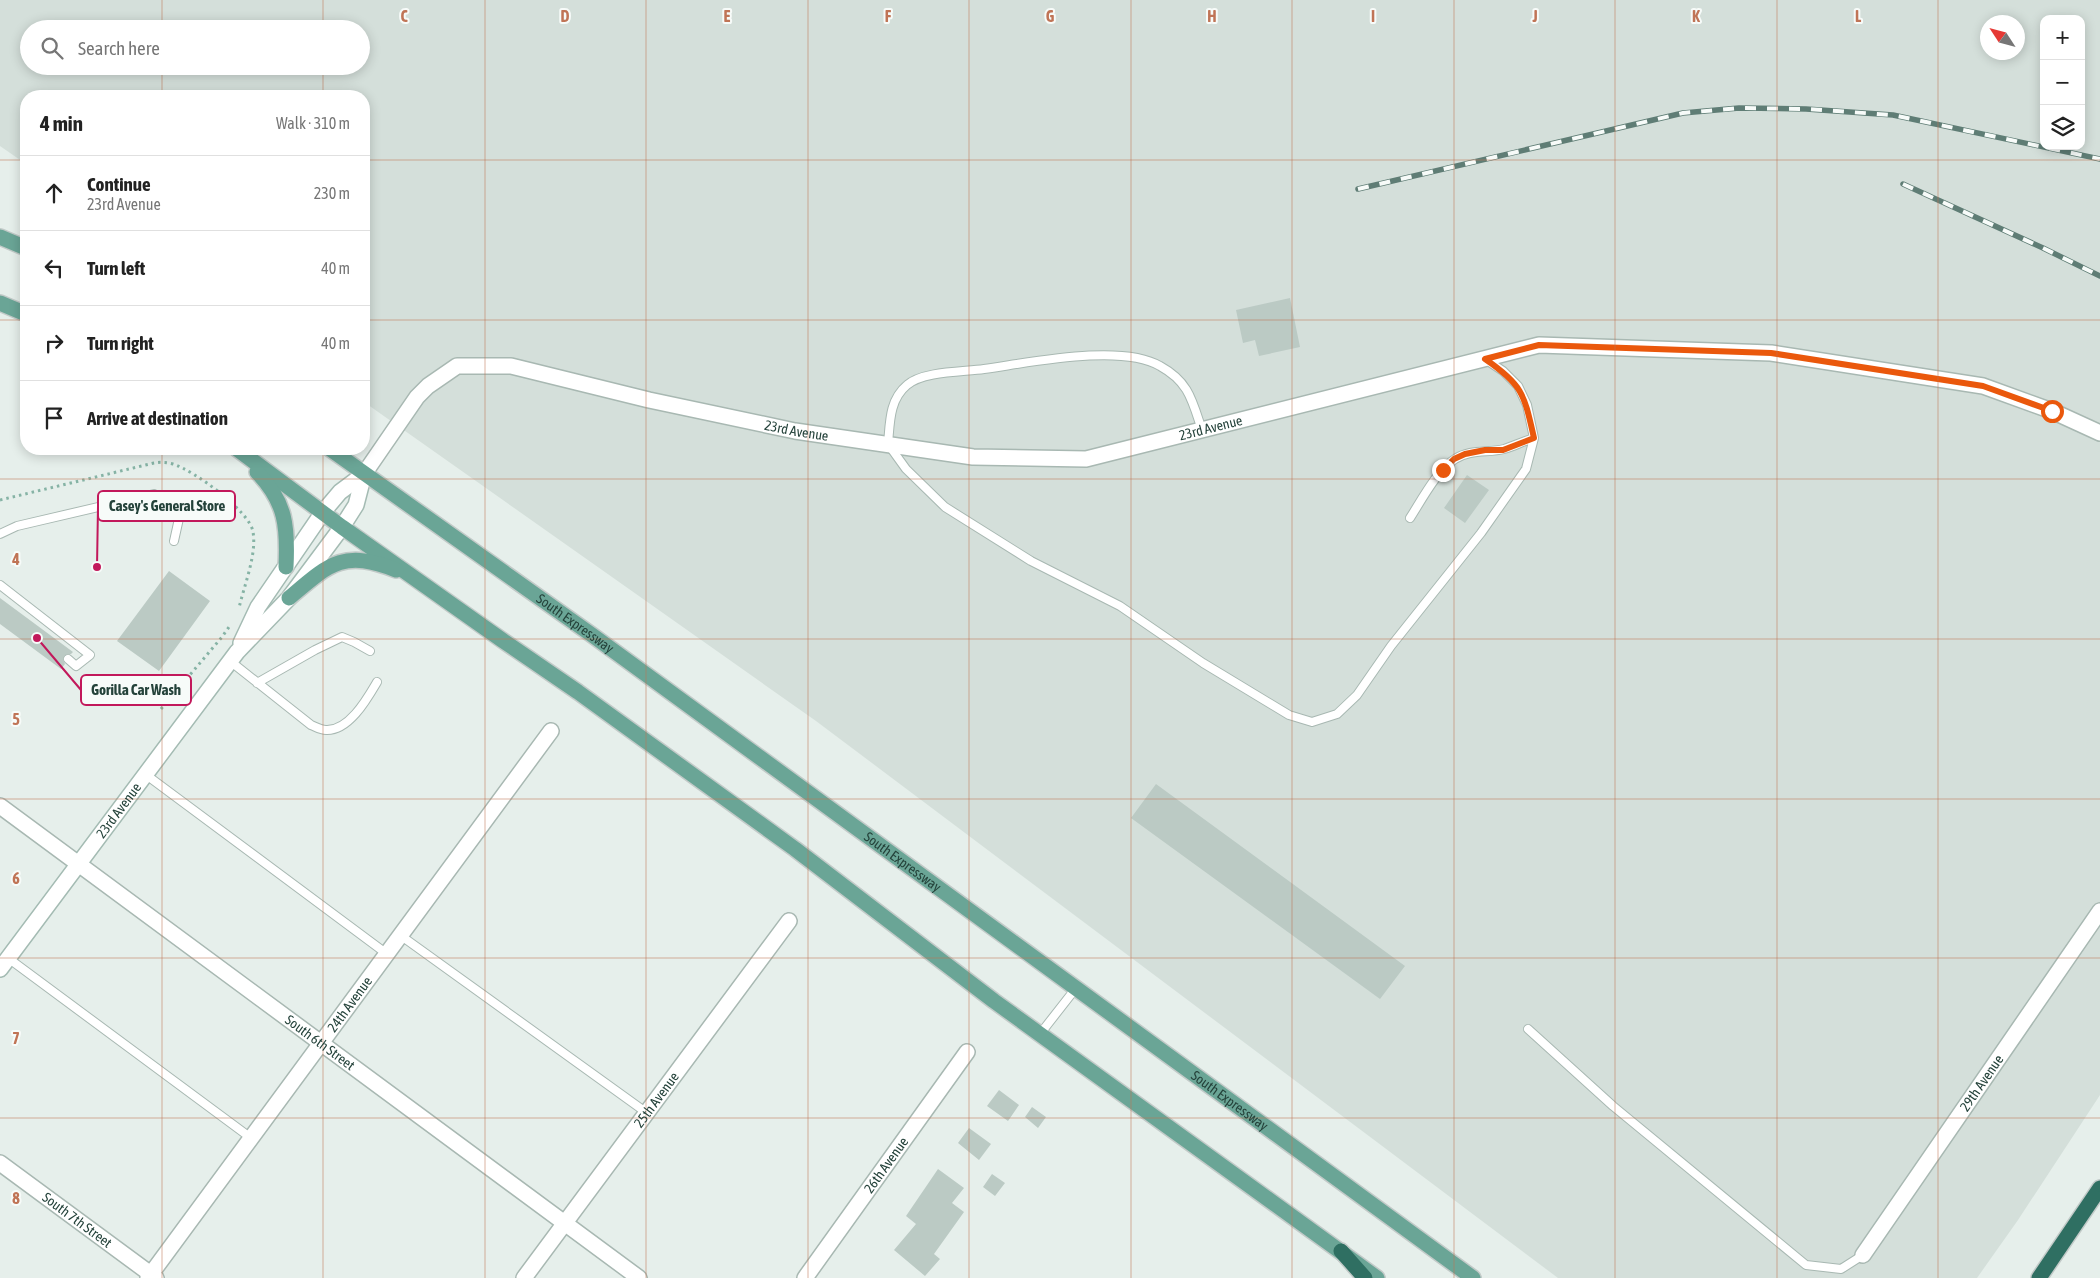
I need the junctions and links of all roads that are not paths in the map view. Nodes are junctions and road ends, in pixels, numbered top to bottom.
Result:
1 (0, 237) edge
2 (20, 245) edge
3 (0, 303) edge
4 (20, 311) edge
5 (1485, 359) junction
6 (1202, 430) junction
7 (2100, 434) edge
8 (1534, 438) junction
9 (888, 444) junction
10 (241, 455) edge
11 (244, 455) edge
12 (338, 455) edge
13 (364, 474) junction
14 (323, 512) junction
15 (1410, 518) dead end
16 (342, 527) junction
17 (0, 534) edge
18 (174, 541) dead end
19 (286, 567) junction
20 (416, 578) junction
21 (0, 585) edge
22 (289, 598) junction
23 (370, 652) dead end
24 (233, 656) junction
25 (68, 659) dead end
26 (377, 682) dead end
27 (257, 683) junction
28 (551, 731) dead end
29 (145, 774) junction
30 (0, 806) edge
31 (78, 864) junction
32 (2100, 911) edge
33 (789, 921) dead end
34 (400, 935) junction
35 (387, 954) junction
36 (4, 964) edge
37 (1076, 988) junction
38 (1528, 1029) dead end
39 (1040, 1034) junction
40 (321, 1044) junction
41 (967, 1052) dead end
42 (647, 1113) junction
43 (251, 1138) junction
44 (0, 1163) edge
45 (2100, 1188) edge
46 (564, 1224) junction
47 (1341, 1251) junction
48 (1863, 1255) joint
49 (151, 1277) edge
50 (524, 1278) edge
51 (639, 1278) edge
52 (806, 1278) edge
53 (1365, 1278) edge
54 (1377, 1278) edge
55 (1474, 1278) edge
56 (2039, 1278) edge

1 - 2 main road
3 - 4 main road
5 - 6 street, 23rd Avenue
5 - 7 street, 23rd Avenue
5 - 8 lane
6 - 9 street, 23rd Avenue
6 - 9 lane
8 - 9 lane
8 - 15 lane
9 - 13 street, 23rd Avenue
10 - 19 main road
11 - 14 main road
12 - 13 main road, South Expressway
13 - 14 street, 23rd Avenue
13 - 16 street, 23rd Avenue
13 - 37 main road, South Expressway
14 - 16 main road
14 - 19 street, 23rd Avenue
16 - 20 main road
16 - 22 street, 23rd Avenue
17 - 18 lane
19 - 24 street, 23rd Avenue
20 - 22 main road
20 - 39 main road
21 - 25 lane
22 - 24 street, 23rd Avenue
23 - 27 lane
24 - 27 lane
24 - 29 street, 23rd Avenue
26 - 27 lane
28 - 34 street, 24th Avenue
29 - 31 street, 23rd Avenue
29 - 35 lane
30 - 31 street, South 6th Street
31 - 36 street, 23rd Avenue
31 - 40 street, South 6th Street
32 - 48 street, 29th Avenue
33 - 42 street, 25th Avenue
34 - 35 street, 24th Avenue
34 - 42 lane
35 - 40 street, 24th Avenue
36 - 43 lane
37 - 39 lane
37 - 55 main road, South Expressway
38 - 48 lane
39 - 47 main road
40 - 43 street, 24th Avenue
40 - 46 street, South 6th Street
41 - 52 street, 26th Avenue
42 - 46 street, 25th Avenue
43 - 49 street, 24th Avenue
44 - 49 street, South 7th Street
45 - 56 highway
46 - 50 street, 25th Avenue
46 - 51 street, South 6th Street
47 - 53 highway
47 - 54 main road

